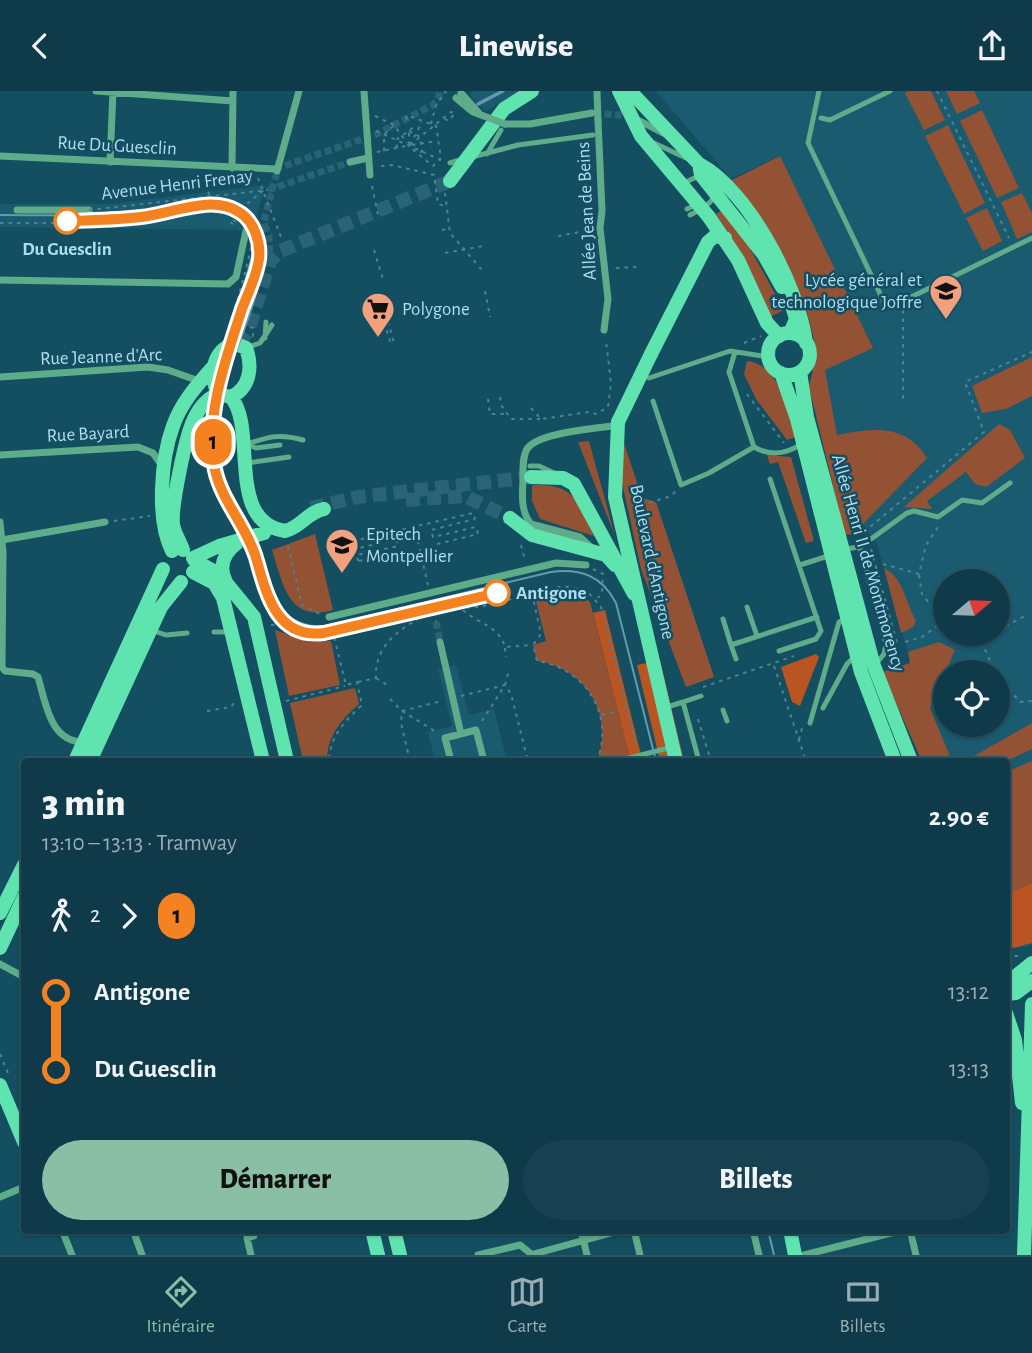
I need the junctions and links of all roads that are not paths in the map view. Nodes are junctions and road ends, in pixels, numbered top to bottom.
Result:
1 (96, 91) edge
2 (233, 91) edge
3 (299, 91) edge
4 (364, 91) edge
5 (532, 91) edge
6 (597, 91) edge
7 (619, 91) edge
8 (630, 91) edge
9 (819, 91) edge
10 (890, 91) edge
11 (113, 92) edge
12 (457, 93) edge
13 (233, 101) junction
14 (592, 113) tunnel mouth
15 (821, 118) dead end
16 (640, 121) tunnel mouth
17 (503, 127) junction
18 (593, 135) dead end
19 (629, 135) dead end
20 (678, 141) junction
21 (486, 154) junction
22 (0, 156) edge
23 (368, 157) junction
24 (471, 157) junction
25 (110, 162) junction
26 (351, 163) tunnel mouth
27 (450, 163) dead end
28 (232, 168) junction
29 (370, 171) road end
30 (696, 173) junction
31 (445, 178) tunnel mouth
32 (719, 197) junction
33 (89, 210) road end
34 (17, 211) dead end
35 (688, 212) dead end
36 (246, 231) dead end
37 (1032, 238) edge
38 (728, 243) junction
39 (256, 251) tunnel mouth
40 (0, 281) edge
41 (269, 323) dead end
42 (604, 330) dead end
43 (785, 335) junction
44 (806, 343) junction
45 (230, 345) junction
46 (251, 346) junction
47 (735, 352) junction
48 (769, 357) junction
49 (213, 367) junction
50 (800, 372) junction
51 (780, 373) junction
52 (0, 377) edge
53 (649, 378) dead end
54 (200, 381) junction
55 (225, 395) junction
56 (653, 401) dead end
57 (618, 424) junction
58 (303, 440) dead end
59 (803, 443) junction
60 (245, 445) junction
61 (280, 445) dead end
62 (754, 447) junction
63 (0, 455) edge
64 (289, 457) dead end
65 (244, 463) junction
66 (531, 471) tunnel mouth
67 (164, 472) junction
68 (770, 479) dead end
69 (1010, 483) dead end
70 (324, 509) tunnel mouth
71 (510, 518) tunnel mouth
72 (0, 522) edge
73 (105, 522) road end
74 (264, 533) dead end
75 (2, 540) junction
76 (238, 542) junction
77 (860, 547) junction
78 (594, 551) junction
79 (837, 552) junction
80 (187, 558) junction
81 (586, 565) road end
82 (800, 565) junction
83 (163, 569) junction
84 (621, 572) junction
85 (181, 582) junction
86 (227, 583) junction
87 (641, 607) junction
88 (747, 607) dead end
89 (328, 617) road end
90 (817, 617) junction
91 (848, 618) junction
92 (723, 619) dead end
93 (256, 626) junction
94 (151, 629) junction
95 (214, 632) dead end
96 (230, 632) junction
97 (187, 633) dead end
98 (757, 636) junction
99 (440, 642) tunnel mouth
100 (731, 645) junction
101 (779, 651) dead end
102 (857, 656) junction
103 (736, 659) dead end
104 (874, 667) junction
105 (701, 696) dead end
106 (683, 702) junction
107 (664, 708) junction
108 (823, 708) dead end
109 (723, 710) dead end
110 (727, 721) dead end
111 (810, 723) dead end
112 (461, 734) junction
113 (85, 742) junction
114 (674, 754) edge
115 (77, 758) edge
116 (91, 758) edge
117 (261, 758) edge
118 (287, 758) edge
119 (450, 758) edge
120 (483, 758) edge
121 (630, 758) edge
122 (698, 758) edge
123 (894, 758) edge
124 (910, 758) edge
125 (21, 871) edge
126 (21, 903) edge
127 (1, 910) edge
128 (0, 948) edge
129 (1032, 963) edge
130 (0, 964) edge
131 (21, 976) edge
132 (1010, 981) edge
133 (1032, 981) edge
134 (1010, 994) edge
135 (1032, 1004) edge
136 (1010, 1025) edge
137 (1010, 1079) edge
138 (0, 1085) edge
139 (1020, 1090) junction
140 (1026, 1121) junction
141 (21, 1124) edge
142 (21, 1188) edge
143 (0, 1198) edge
144 (64, 1234) edge
145 (135, 1234) edge
146 (254, 1234) edge
147 (373, 1234) edge
148 (395, 1234) edge
149 (582, 1234) edge
150 (606, 1234) edge
151 (635, 1234) edge
152 (754, 1234) edge
153 (790, 1234) edge
154 (887, 1234) edge
155 (911, 1234) edge
156 (583, 1240) junction
157 (530, 1254) edge
158 (72, 1255) edge
159 (142, 1255) edge
160 (251, 1255) edge
161 (378, 1255) edge
162 (400, 1255) edge
163 (478, 1255) edge
164 (587, 1255) edge
165 (640, 1255) edge
166 (759, 1255) edge
167 (795, 1255) edge
168 (804, 1255) edge
169 (916, 1255) edge
170 (1024, 1255) edge

1 - 11 street
2 - 13 street
3 - 28 street, Rue Du Guesclin
4 - 23 street
5 - 24 street
6 - 42 street, Allée Jean de Beins, bridge
7 - 38 street, bridge
8 - 20 street
9 - 37 lane
10 - 15 lane
11 - 13 street
11 - 25 street
12 - 17 street, bridge
13 - 28 street
14 - 17 street
16 - 20 street
17 - 21 lane
18 - 21 lane
19 - 30 lane
20 - 30 street
21 - 24 lane
22 - 25 street, Rue Du Guesclin
23 - 26 street
23 - 29 street
24 - 27 lane
24 - 31 street
25 - 28 street, Rue Du Guesclin
30 - 32 street
32 - 35 lane
32 - 43 street
32 - 44 street
33 - 34 street
36 - 40 street
38 - 43 street
38 - 57 street, Boulevard d'Antigone, bridge
39 - 45 street
41 - 46 lane
43 - 44 street
43 - 48 street
44 - 50 street
45 - 46 street
45 - 49 street
46 - 55 street
47 - 48 lane
47 - 53 lane
47 - 62 lane
48 - 51 street
49 - 54 street
49 - 55 street
50 - 51 street
50 - 79 street, Allée Henri II de Montmorency
51 - 59 street, Allée Henri II de Montmorency
52 - 54 street, Rue Jeanne d'Arc
54 - 67 street
55 - 60 street
55 - 80 street
56 - 62 lane
57 - 78 street
57 - 87 street, Boulevard d'Antigone
58 - 60 lane
59 - 62 lane
59 - 79 street, Allée Henri II de Montmorency
60 - 61 lane
60 - 65 street
63 - 67 street, Rue Bayard
64 - 65 lane
65 - 70 street
66 - 84 street
67 - 80 street
68 - 82 lane
69 - 77 lane
71 - 78 street
72 - 75 street
73 - 75 street
74 - 76 street
75 - 113 street
76 - 80 street
76 - 86 street
77 - 79 lane
77 - 104 lane
78 - 84 street
79 - 82 lane
79 - 91 street, Allée Henri II de Montmorency
79 - 104 street, Allée Henri II de Montmorency
80 - 83 street
80 - 85 street
80 - 86 street
80 - 96 street
81 - 89 street
82 - 90 lane
83 - 85 street
83 - 113 street
84 - 87 street
85 - 94 street
86 - 93 street
87 - 107 street, Boulevard d'Antigone
88 - 98 lane
90 - 98 lane
90 - 101 lane
91 - 102 street, Allée Henri II de Montmorency
91 - 111 lane
92 - 100 lane
93 - 96 street
93 - 118 street
94 - 97 lane
94 - 116 street
95 - 96 lane
96 - 117 street
98 - 100 lane
99 - 112 street
100 - 103 lane
102 - 108 lane
102 - 123 street, Allée Henri II de Montmorency
104 - 124 street, Allée Henri II de Montmorency
105 - 106 lane
106 - 107 lane
106 - 122 lane
107 - 114 street, Boulevard d'Antigone
109 - 110 lane
112 - 119 street
112 - 120 street
113 - 115 street
114 - 121 lane
125 - 127 street
126 - 128 street
129 - 132 street
130 - 131 street
133 - 134 street
135 - 140 street
136 - 139 street
137 - 139 street
138 - 141 street
139 - 140 street
140 - 170 street
142 - 143 street
144 - 158 street
145 - 159 street
146 - 160 street
147 - 161 street
148 - 162 street
149 - 156 street
150 - 156 street
151 - 165 street
152 - 166 street
153 - 167 street
154 - 168 street
155 - 169 street
156 - 157 street
156 - 164 street
157 - 163 street

